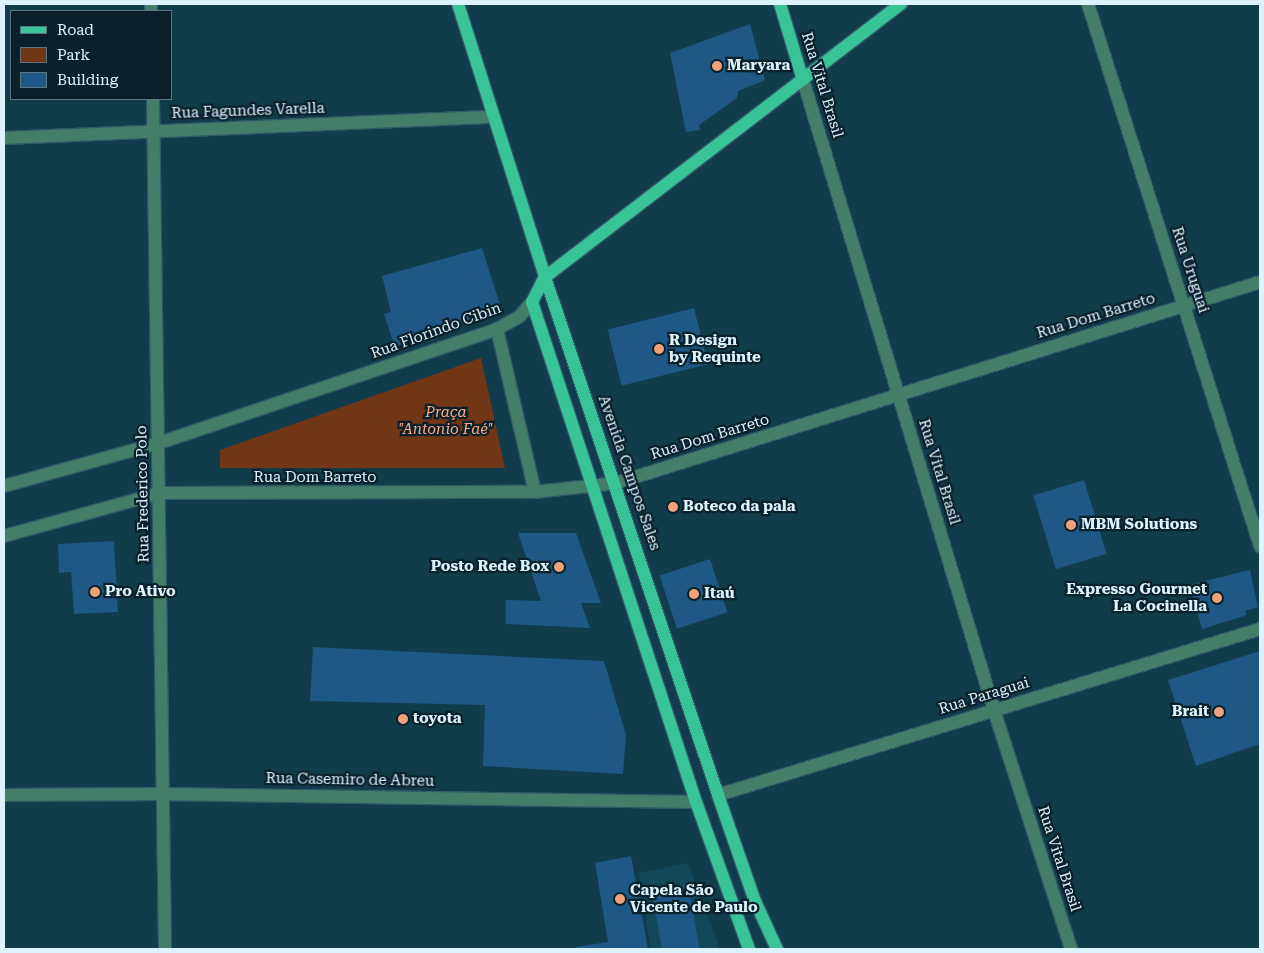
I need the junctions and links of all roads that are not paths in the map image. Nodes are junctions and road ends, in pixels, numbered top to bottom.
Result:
1 (458, 4) edge
2 (780, 4) edge
3 (901, 4) edge
4 (1088, 4) edge
5 (803, 80) junction
6 (153, 100) edge
7 (493, 117) junction
8 (153, 131) junction
9 (4, 138) edge
10 (545, 277) junction
11 (1260, 282) edge
12 (532, 302) junction
13 (1184, 305) junction
14 (497, 329) junction
15 (899, 394) junction
16 (159, 443) junction
17 (616, 483) junction
18 (4, 486) edge
19 (591, 488) junction
20 (535, 492) junction
21 (160, 493) junction
22 (4, 536) edge
23 (1260, 546) edge
24 (1260, 629) edge
25 (994, 710) junction
26 (161, 794) junction
27 (4, 795) edge
28 (718, 795) junction
29 (696, 802) junction
30 (165, 949) edge
31 (749, 949) edge
32 (776, 949) edge
33 (1071, 949) edge

1 - 7 main road, Avenida Campos Sales
2 - 5 main road, Rua Vital Brasil
3 - 5 main road, Rua Florindo Cibin
4 - 13 street, Rua Uruguai
5 - 10 main road, Rua Florindo Cibin
5 - 15 street, Rua Vital Brasil
6 - 8 street, Rua Frederico Polo
7 - 8 street, Rua Fagundes Varella
7 - 10 main road, Avenida Campos Sales
8 - 9 street, Rua Fagundes Varella
8 - 16 street, Rua Frederico Polo
10 - 12 main road, Rua Florindo Cibin
10 - 17 main road, Avenida Campos Sales
11 - 13 street, Rua Dom Barreto
12 - 14 street, Rua Florindo Cibin
12 - 19 main road
13 - 15 street, Rua Dom Barreto
13 - 23 street, Rua Uruguai
14 - 16 street, Rua Florindo Cibin
14 - 20 street
15 - 17 street, Rua Dom Barreto
15 - 25 street, Rua Vital Brasil
16 - 18 street, Rua Florindo Cibin
16 - 21 street, Rua Frederico Polo
17 - 19 street, Rua Dom Barreto
17 - 28 main road, Avenida Campos Sales
19 - 20 street, Rua Dom Barreto
19 - 29 main road
20 - 21 street, Rua Dom Barreto
21 - 22 street, Rua Dom Barreto
21 - 26 street, Rua Frederico Polo
24 - 25 street, Rua Paraguai
25 - 28 street, Rua Paraguai
25 - 33 street, Rua Vital Brasil
26 - 27 street, Rua Casemiro de Abreu
26 - 29 street, Rua Casemiro de Abreu
26 - 30 street, Rua Frederico Polo
28 - 32 main road, Avenida Campos Sales
29 - 31 main road

